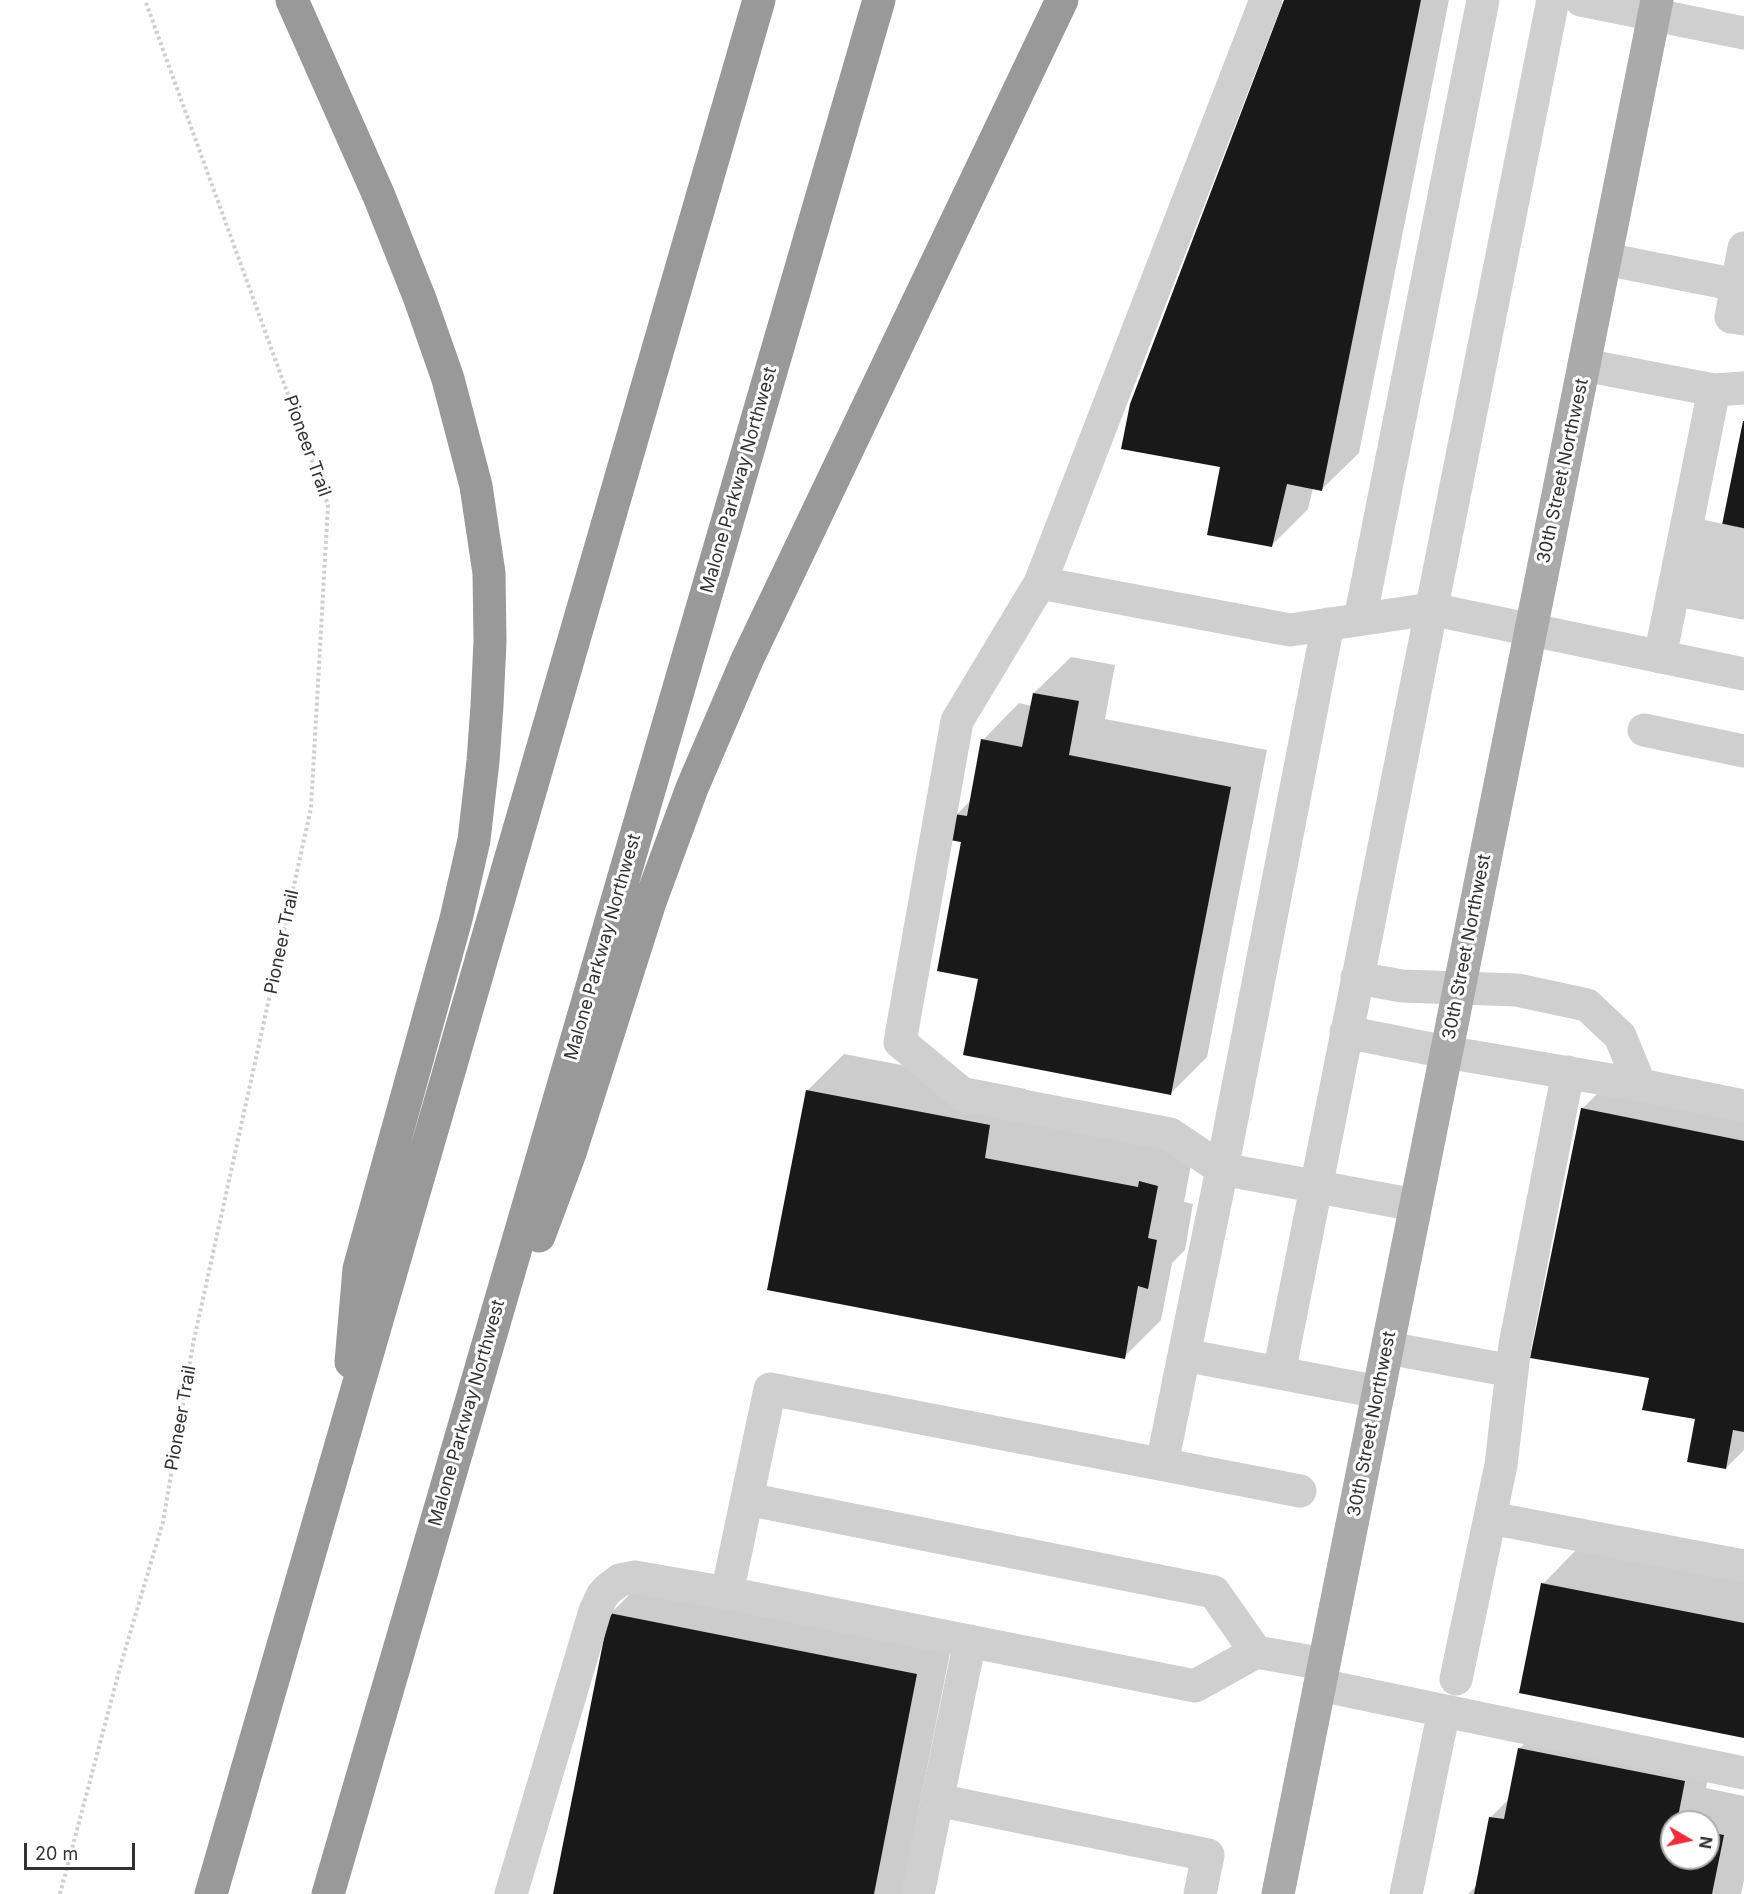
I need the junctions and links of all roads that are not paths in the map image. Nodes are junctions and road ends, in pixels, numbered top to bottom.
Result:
1 (292, 0) edge
2 (759, 0) edge
3 (879, 0) edge
4 (1062, 0) edge
5 (1266, 0) edge
6 (1483, 0) edge
7 (1553, 0) edge
8 (1581, 0) edge
9 (1655, 7) edge
10 (1744, 33) edge
11 (1744, 248) edge
12 (1605, 259) junction
13 (1737, 285) junction
14 (1744, 319) edge
15 (1584, 366) junction
16 (1729, 389) edge
17 (1744, 544) edge
18 (1680, 561) junction
19 (1744, 574) edge
20 (1040, 583) junction
21 (1744, 603) edge
22 (1431, 609) junction
23 (1360, 620) junction
24 (1328, 624) junction
25 (1530, 630) junction
26 (1660, 657) junction
27 (1744, 674) edge
28 (1644, 730) dead end
29 (1744, 751) edge
30 (1357, 978) junction
31 (1459, 988) junction
32 (1346, 1032) junction
33 (1446, 1052) junction
34 (1568, 1072) junction
35 (1640, 1084) junction
36 (1744, 1106) edge
37 (1222, 1168) junction
38 (1316, 1187) junction
39 (1415, 1205) junction
40 (1388, 1348) junction
41 (1184, 1354) junction
42 (1512, 1371) junction
43 (1279, 1372) junction
44 (1379, 1392) junction
45 (345, 1434) junction
46 (454, 1456) junction
47 (1162, 1464) junction
48 (1300, 1491) dead end
49 (747, 1499) junction
50 (1490, 1518) junction
51 (1744, 1566) edge
52 (727, 1593) junction
53 (970, 1641) junction
54 (1256, 1652) junction
55 (1322, 1674) junction
56 (1456, 1679) dead end
57 (1444, 1711) junction
58 (1744, 1773) edge
59 (937, 1800) junction
60 (211, 1894) edge
61 (328, 1894) edge
62 (511, 1894) edge
63 (918, 1894) edge
64 (1200, 1894) edge
65 (1278, 1894) edge
66 (1406, 1894) edge

1 - 45 highway
2 - 45 highway
3 - 46 highway, Malone Parkway Northwest
4 - 46 highway
5 - 20 street
6 - 23 street
7 - 22 street
8 - 9 street
9 - 10 street
9 - 12 main road, 30th Street Northwest
11 - 13 street
12 - 13 street
12 - 15 main road, 30th Street Northwest
13 - 14 street
15 - 16 street
15 - 25 main road, 30th Street Northwest
16 - 18 street
17 - 18 street
18 - 19 street
18 - 21 street
18 - 26 street
20 - 24 street
20 - 37 street
22 - 23 street
22 - 25 street
22 - 30 street
23 - 24 street
24 - 37 street
25 - 26 street
25 - 31 main road, 30th Street Northwest
26 - 27 street
28 - 29 street
30 - 31 street
30 - 32 street
31 - 33 main road, 30th Street Northwest
31 - 35 street
32 - 33 street
32 - 38 street
33 - 34 street
33 - 39 main road, 30th Street Northwest
34 - 35 street
34 - 42 street
35 - 36 street
37 - 38 street
37 - 41 street
38 - 39 street
38 - 43 street
39 - 40 main road, 30th Street Northwest
40 - 42 street
40 - 44 main road, 30th Street Northwest
41 - 43 street
41 - 47 street
42 - 50 street
43 - 44 street
44 - 55 main road, 30th Street Northwest
45 - 60 highway
46 - 61 highway, Malone Parkway Northwest
47 - 48 street
47 - 49 street
49 - 52 street
49 - 54 street
50 - 51 street
50 - 56 street
52 - 53 street
52 - 62 street
53 - 54 street
53 - 59 street
54 - 55 street
55 - 57 street
55 - 65 main road, 30th Street Northwest
57 - 58 street
57 - 66 street
59 - 63 street
59 - 64 street

